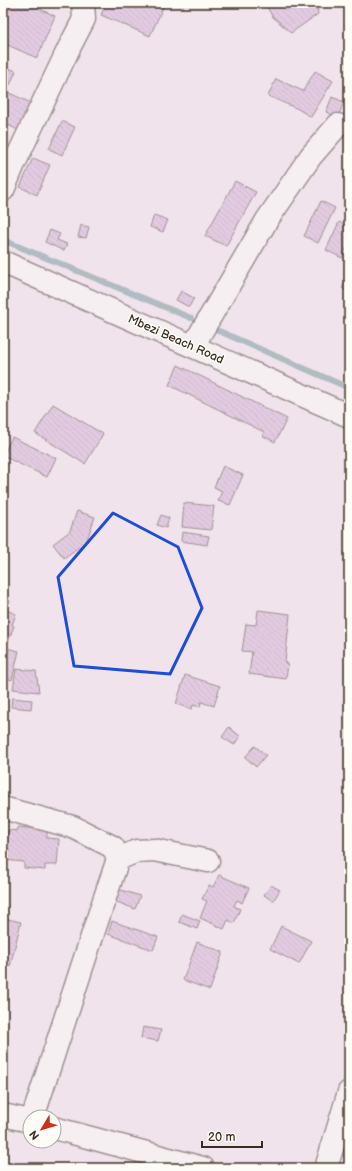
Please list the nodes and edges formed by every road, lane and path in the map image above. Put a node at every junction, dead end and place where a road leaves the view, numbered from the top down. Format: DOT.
graph roads {
  1 [pos="83,3"];
  2 [pos="338,125"];
  3 [pos="3,190"];
  4 [pos="3,262"];
  5 [pos="192,346"];
  6 [pos="349,416"];
  7 [pos="3,808"];
  8 [pos="118,858"];
  9 [pos="208,861"];
  10 [pos="349,1092"];
  11 [pos="36,1109"];
  12 [pos="3,1115"];
  13 [pos="22,1119"];
  14 [pos="62,1130"];
  15 [pos="203,1168"];
  16 [pos="326,1168"];
  1 -- 3 [label="street"];
  2 -- 5 [label="street"];
  4 -- 5 [label="street, Mbezi Beach Road"];
  5 -- 6 [label="street, Mbezi Beach Road"];
  7 -- 8 [label="street"];
  8 -- 9 [label="street"];
  8 -- 11 [label="street"];
  10 -- 16 [label="street"];
  12 -- 13 [label="street"];
  14 -- 15 [label="street"];
}
